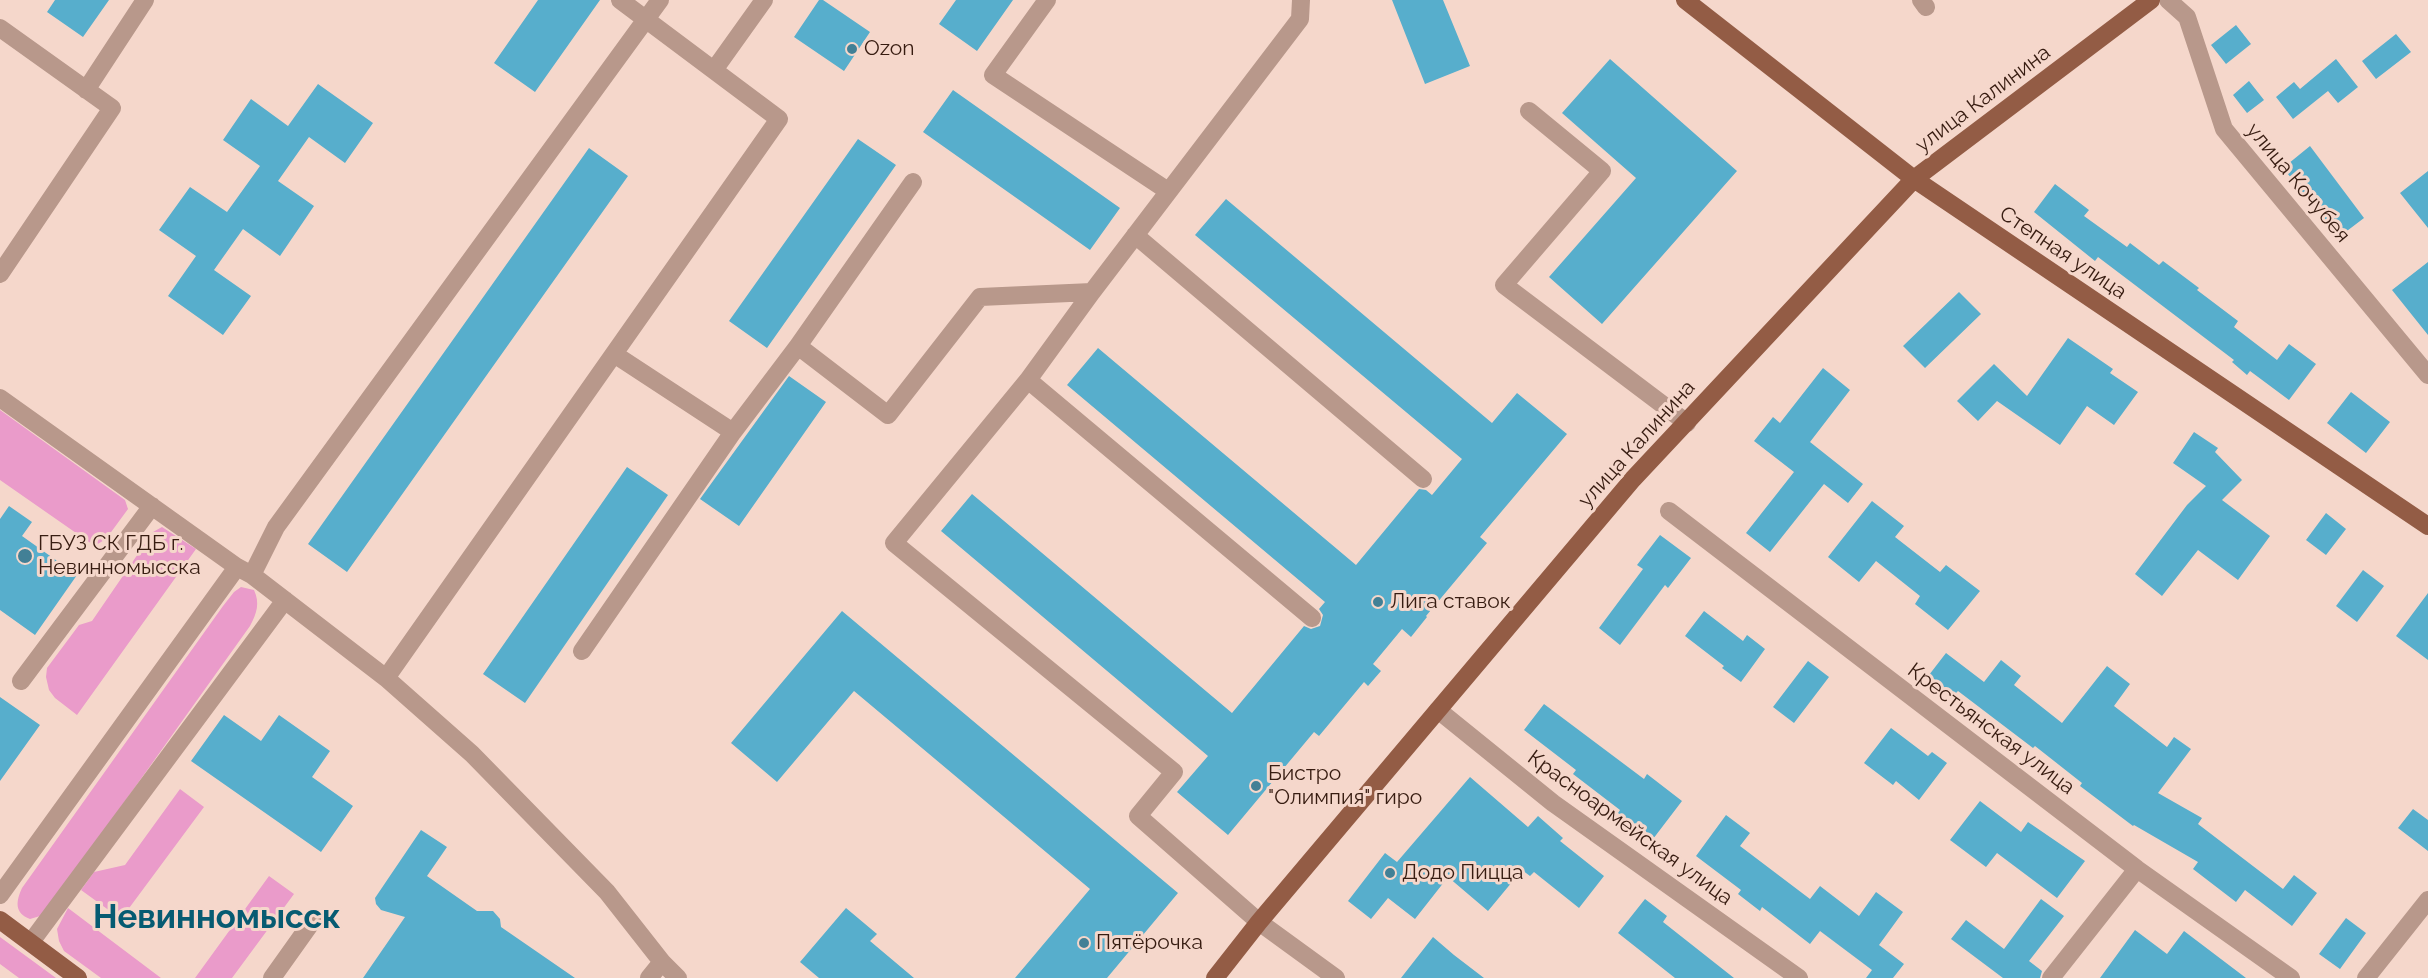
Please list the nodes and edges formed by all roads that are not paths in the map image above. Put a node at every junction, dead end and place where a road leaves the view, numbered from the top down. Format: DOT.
graph roads {
  1 [pos="145,0"];
  2 [pos="620,0"];
  3 [pos="660,0"];
  4 [pos="764,0"];
  5 [pos="1047,0"];
  6 [pos="1301,0"];
  7 [pos="1685,0"];
  8 [pos="2151,0"];
  9 [pos="2168,0"];
  10 [pos="646,20"];
  11 [pos="0,28"];
  12 [pos="714,70"];
  13 [pos="86,90"];
  14 [pos="1529,111"];
  15 [pos="1914,179"];
  16 [pos="914,182"];
  17 [pos="1168,191"];
  18 [pos="1136,234"];
  19 [pos="0,274"];
  20 [pos="1092,292"];
  21 [pos="798,346"];
  22 [pos="614,354"];
  23 [pos="2428,375"];
  24 [pos="1028,380"];
  25 [pos="0,398"];
  26 [pos="1686,423"];
  27 [pos="733,432"];
  28 [pos="1423,479"];
  29 [pos="152,506"];
  30 [pos="1669,511"];
  31 [pos="2428,526"];
  32 [pos="244,571"];
  33 [pos="285,600"];
  34 [pos="1312,618"];
  35 [pos="582,651"];
  36 [pos="386,678"];
  37 [pos="21,681"];
  38 [pos="1438,710"];
  39 [pos="2137,869"];
  40 [pos="0,895"];
  41 [pos="2428,900"];
  42 [pos="314,919"];
  43 [pos="0,920"];
  44 [pos="1259,922"];
  45 [pos="31,942"];
  46 [pos="662,963"];
  47 [pos="78,978"];
  48 [pos="272,978"];
  49 [pos="649,978"];
  50 [pos="678,978"];
  51 [pos="1215,978"];
  52 [pos="1336,978"];
  53 [pos="1799,978"];
  54 [pos="2051,978"];
  55 [pos="2291,978"];
  56 [pos="2366,978"];
  1 -- 13 [label="street"];
  2 -- 10 [label="street"];
  3 -- 10 [label="street"];
  4 -- 12 [label="street"];
  5 -- 17 [label="street"];
  6 -- 17 [label="street"];
  7 -- 15 [label="main road, Степная улица"];
  8 -- 15 [label="main road, улица Калинина"];
  9 -- 23 [label="street, улица Кочубея"];
  10 -- 12 [label="street"];
  10 -- 32 [label="street"];
  11 -- 13 [label="street"];
  12 -- 22 [label="street"];
  13 -- 19 [label="street"];
  14 -- 26 [label="street"];
  15 -- 26 [label="main road, улица Калинина"];
  15 -- 31 [label="main road, Степная улица"];
  16 -- 21 [label="street"];
  17 -- 18 [label="street"];
  18 -- 20 [label="street"];
  18 -- 28 [label="street"];
  20 -- 21 [label="street"];
  20 -- 24 [label="street"];
  21 -- 27 [label="street"];
  22 -- 27 [label="street"];
  22 -- 36 [label="street"];
  24 -- 34 [label="street"];
  24 -- 44 [label="street"];
  25 -- 29 [label="street"];
  26 -- 38 [label="main road, улица Калинина"];
  27 -- 35 [label="street"];
  29 -- 32 [label="street"];
  29 -- 37 [label="street"];
  30 -- 39 [label="street, Крестьянская улица"];
  32 -- 33 [label="street"];
  32 -- 40 [label="street"];
  33 -- 36 [label="street"];
  33 -- 45 [label="street"];
  36 -- 46 [label="street"];
  38 -- 44 [label="main road, улица Калинина"];
  38 -- 53 [label="street, Красноармейская улица"];
  39 -- 54 [label="street"];
  39 -- 55 [label="street, Крестьянская улица"];
  41 -- 56 [label="street"];
  42 -- 48 [label="street"];
  43 -- 45 [label="main road"];
  44 -- 51 [label="main road, улица Калинина"];
  44 -- 52 [label="street"];
  45 -- 47 [label="main road"];
  46 -- 49 [label="street"];
  46 -- 50 [label="street"];
}
